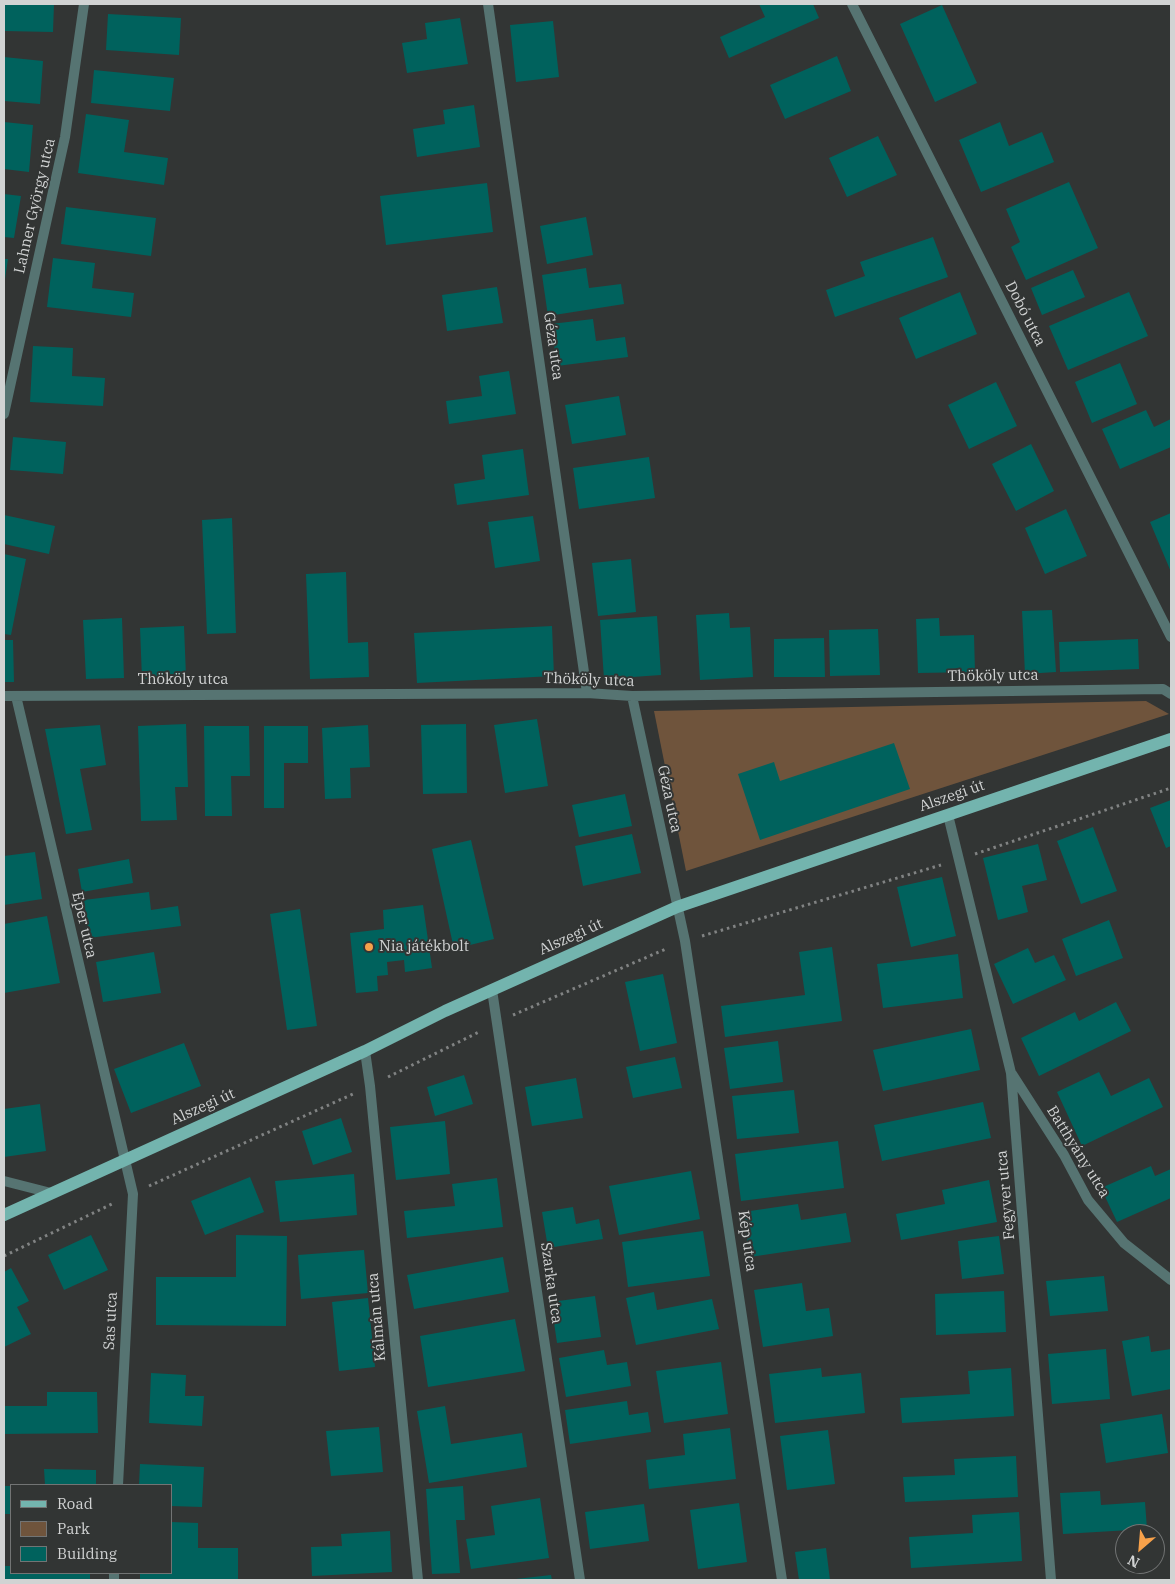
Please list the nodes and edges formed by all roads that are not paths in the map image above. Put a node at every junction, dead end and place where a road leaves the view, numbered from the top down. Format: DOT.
graph roads {
  1 [pos="84,4"];
  2 [pos="488,4"];
  3 [pos="852,4"];
  4 [pos="4,414"];
  5 [pos="1171,637"];
  6 [pos="587,693"];
  7 [pos="1171,694"];
  8 [pos="4,696"];
  9 [pos="16,696"];
  10 [pos="632,696"];
  11 [pos="1171,739"];
  12 [pos="948,815"];
  13 [pos="677,907"];
  14 [pos="492,990"];
  15 [pos="366,1051"];
  16 [pos="1011,1073"];
  17 [pos="124,1160"];
  18 [pos="4,1181"];
  19 [pos="50,1193"];
  20 [pos="4,1215"];
  21 [pos="1171,1280"];
  22 [pos="118,1484"];
  23 [pos="418,1580"];
  24 [pos="580,1580"];
  25 [pos="782,1580"];
  26 [pos="1051,1580"];
  1 -- 4 [label="street, Lahner György utca"];
  2 -- 6 [label="street, Géza utca"];
  3 -- 5 [label="street, Dobó utca"];
  6 -- 9 [label="street, Thököly utca"];
  6 -- 10 [label="street, Thököly utca"];
  7 -- 10 [label="street, Thököly utca"];
  8 -- 9 [label="street, Thököly utca"];
  9 -- 17 [label="street, Eper utca"];
  10 -- 13 [label="street, Géza utca"];
  11 -- 12 [label="main road, Alszegi út"];
  12 -- 13 [label="main road, Alszegi út"];
  12 -- 16 [label="street, Fegyver utca"];
  13 -- 14 [label="main road, Alszegi út"];
  13 -- 25 [label="street, Kép utca"];
  14 -- 15 [label="main road, Alszegi út"];
  14 -- 24 [label="street, Szarka utca"];
  15 -- 17 [label="main road, Alszegi út"];
  15 -- 23 [label="street, Kálmán utca"];
  16 -- 21 [label="street, Batthyány utca"];
  16 -- 26 [label="street, Fegyver utca"];
  17 -- 19 [label="main road, Alszegi út"];
  17 -- 22 [label="street, Sas utca"];
  18 -- 19 [label="street"];
  19 -- 20 [label="main road, Alszegi út"];
}
